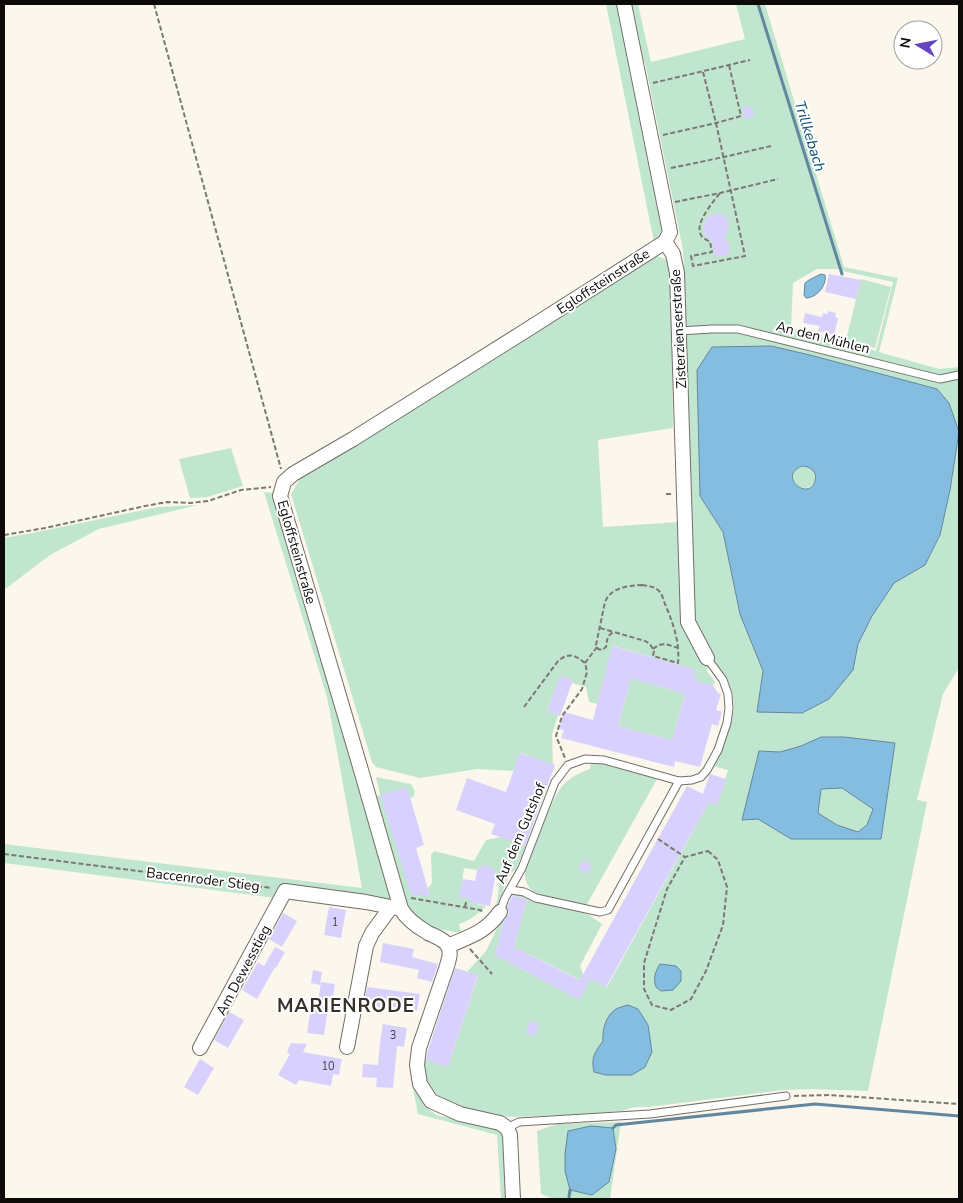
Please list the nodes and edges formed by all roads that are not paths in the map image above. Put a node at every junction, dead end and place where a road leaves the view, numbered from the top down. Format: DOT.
graph roads {
  1 [pos="624,4"];
  2 [pos="665,242"];
  3 [pos="679,331"];
  4 [pos="959,375"];
  5 [pos="707,658"];
  6 [pos="679,780"];
  7 [pos="511,890"];
  8 [pos="396,904"];
  9 [pos="500,912"];
  10 [pos="448,946"];
  11 [pos="347,1047"];
  12 [pos="200,1048"];
  13 [pos="786,1096"];
  14 [pos="507,1128"];
  15 [pos="513,1199"];
  1 -- 2 [label="street"];
  2 -- 3 [label="street, Zisterzienserstraße"];
  2 -- 8 [label="street, Egloffsteinstraße"];
  3 -- 4 [label="lane, An den Mühlen"];
  3 -- 5 [label="street, Zisterzienserstraße"];
  5 -- 6 [label="lane"];
  6 -- 7 [label="lane"];
  6 -- 7 [label="lane, Auf dem Gutshof"];
  7 -- 9 [label="lane, Auf dem Gutshof"];
  8 -- 10 [label="street, Egloffsteinstraße"];
  8 -- 11 [label="street"];
  8 -- 12 [label="street, Am Dewesstieg"];
  9 -- 10 [label="street"];
  10 -- 14 [label="street"];
  13 -- 14 [label="lane"];
  14 -- 15 [label="street"];
}
